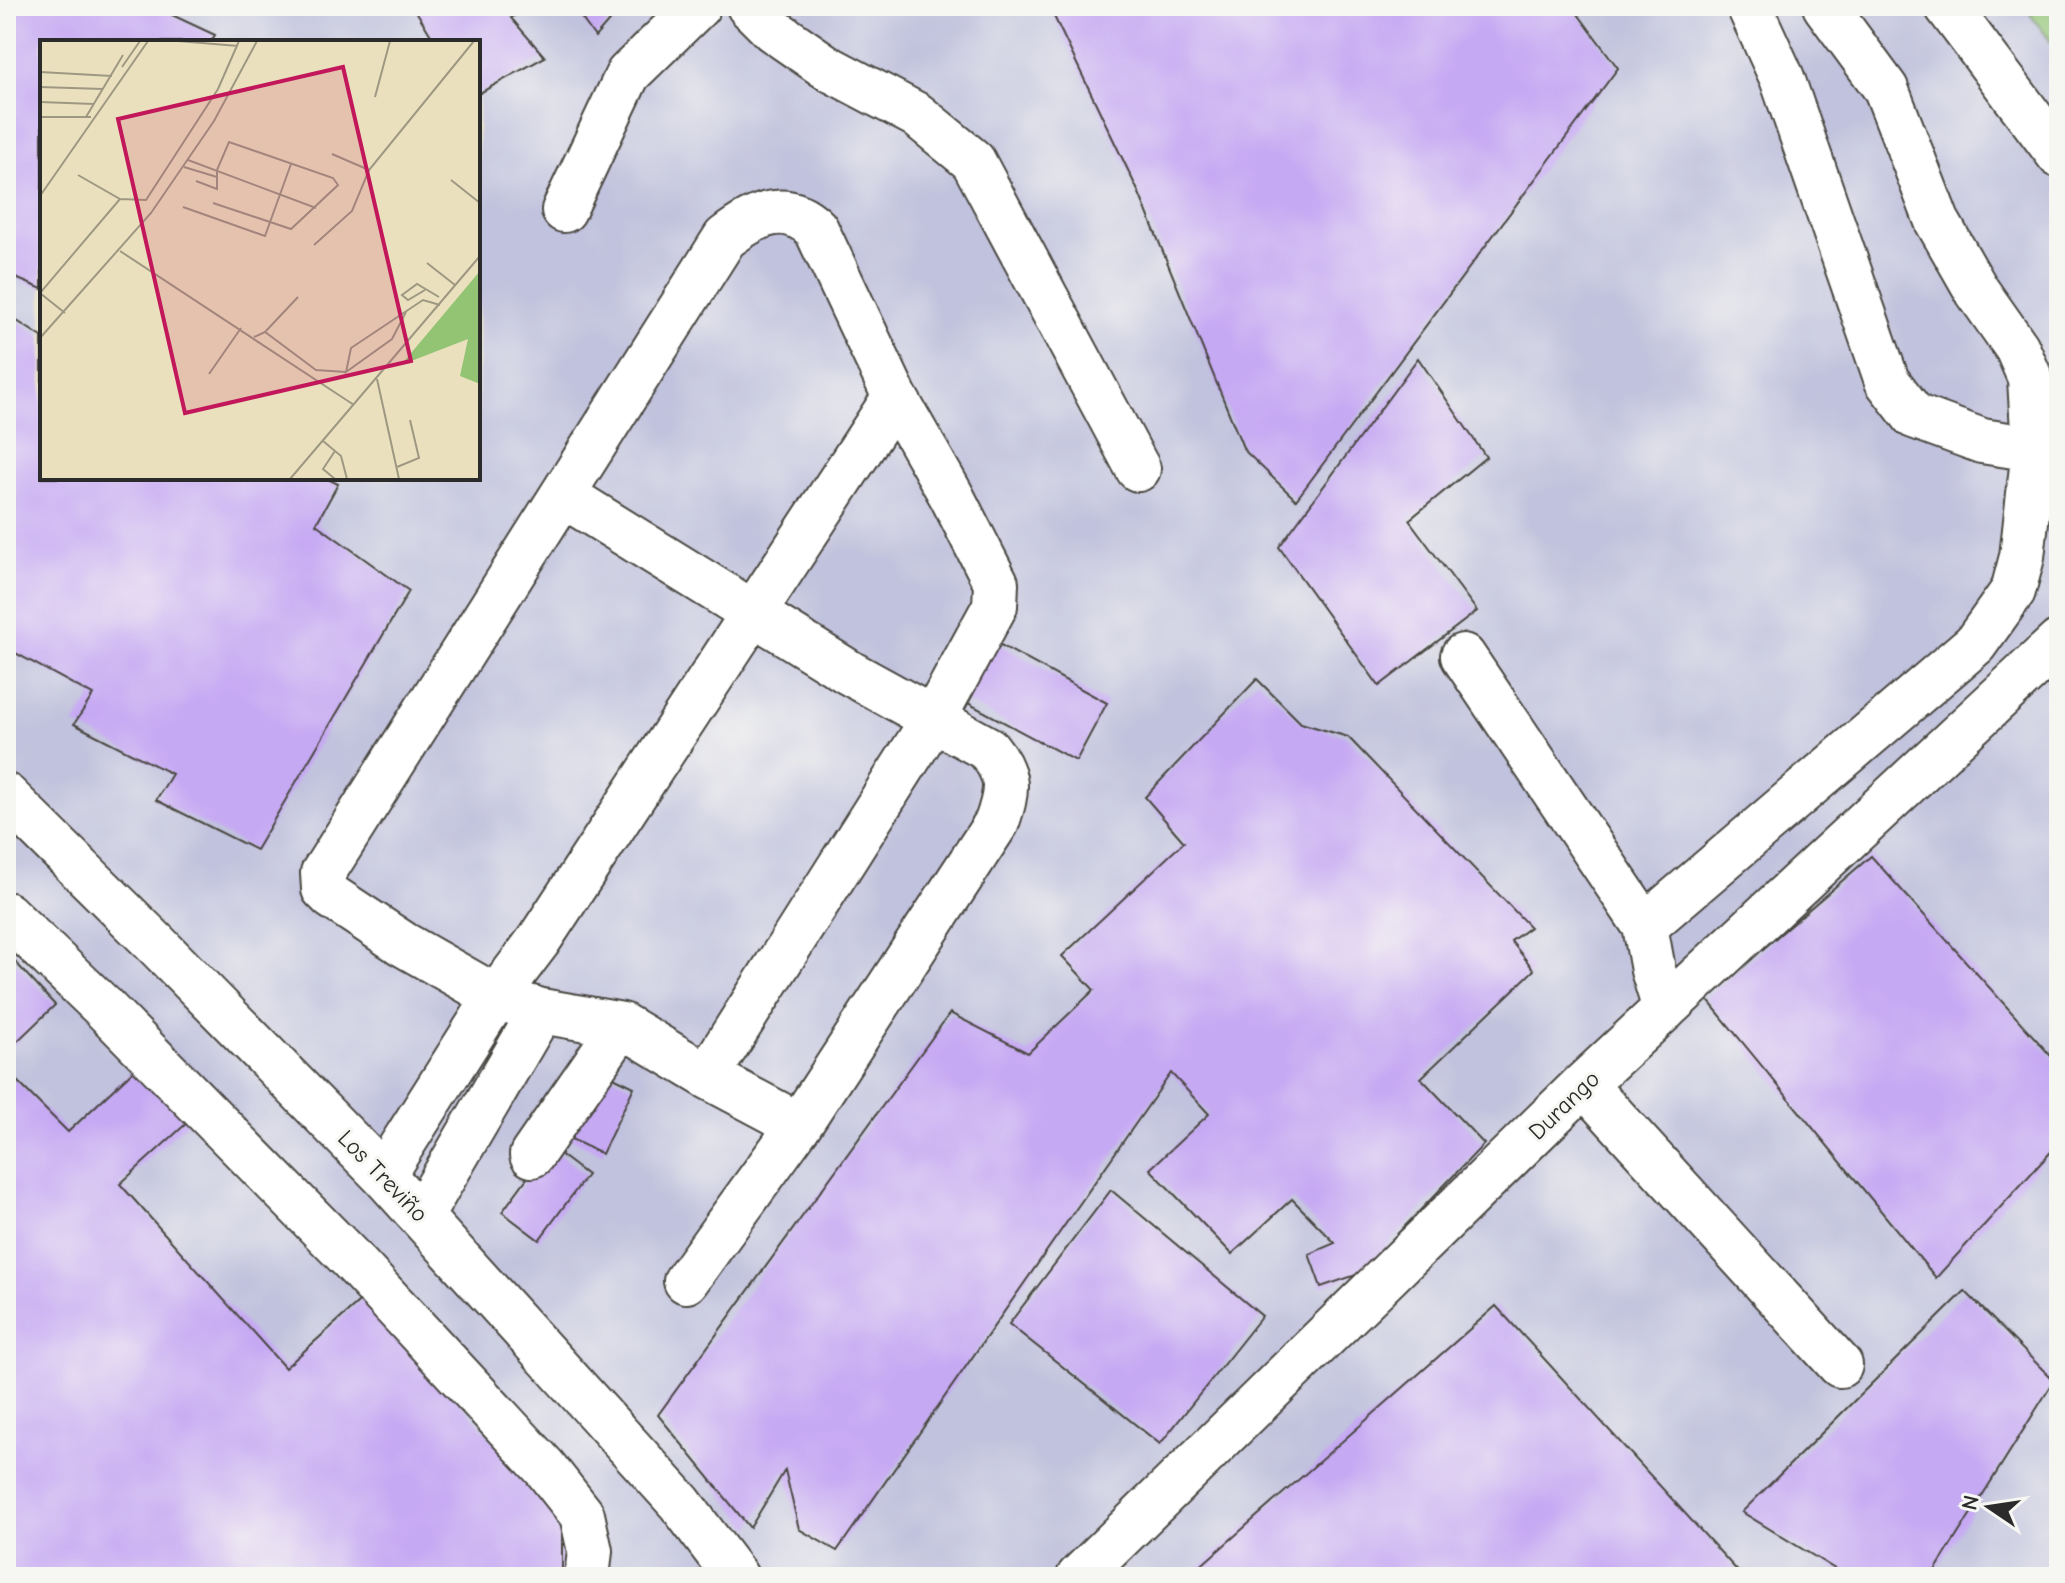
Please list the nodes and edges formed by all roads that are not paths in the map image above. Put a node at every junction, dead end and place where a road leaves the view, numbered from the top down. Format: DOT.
graph roads {
  1 [pos="698,6"];
  2 [pos="749,6"];
  3 [pos="1749,6"];
  4 [pos="1825,6"];
  5 [pos="1947,6"];
  6 [pos="2059,155"];
  7 [pos="564,210"];
  8 [pos="895,397"];
  9 [pos="2034,449"];
  10 [pos="1138,469"];
  11 [pos="563,495"];
  12 [pos="754,614"];
  13 [pos="2059,642"];
  14 [pos="1463,656"];
  15 [pos="934,718"];
  16 [pos="6,796"];
  17 [pos="6,914"];
  18 [pos="1645,926"];
  19 [pos="496,997"];
  20 [pos="1665,1009"];
  21 [pos="541,1011"];
  22 [pos="622,1025"];
  23 [pos="707,1076"];
  24 [pos="1584,1084"];
  25 [pos="799,1125"];
  26 [pos="532,1155"];
  27 [pos="383,1175"];
  28 [pos="421,1216"];
  29 [pos="686,1281"];
  30 [pos="1840,1365"];
  31 [pos="587,1577"];
  32 [pos="736,1577"];
  33 [pos="1079,1577"];
  1 -- 7 [label="street"];
  2 -- 10 [label="street"];
  3 -- 9 [label="street"];
  4 -- 9 [label="street"];
  5 -- 6 [label="street"];
  8 -- 11 [label="street"];
  8 -- 12 [label="street"];
  8 -- 15 [label="street"];
  9 -- 18 [label="street"];
  11 -- 12 [label="street"];
  11 -- 19 [label="street"];
  12 -- 15 [label="street"];
  12 -- 19 [label="street"];
  13 -- 20 [label="street, Durango"];
  14 -- 18 [label="street"];
  15 -- 23 [label="street"];
  15 -- 25 [label="street"];
  16 -- 27 [label="street, Los Treviño"];
  17 -- 31 [label="street"];
  18 -- 20 [label="street"];
  19 -- 21 [label="street"];
  19 -- 27 [label="street"];
  20 -- 24 [label="street, Durango"];
  21 -- 22 [label="street"];
  21 -- 28 [label="street"];
  22 -- 23 [label="street"];
  22 -- 26 [label="street"];
  23 -- 25 [label="street"];
  24 -- 30 [label="street"];
  24 -- 33 [label="street, Durango"];
  25 -- 29 [label="street"];
  27 -- 28 [label="street, Los Treviño"];
  28 -- 32 [label="street, Los Treviño"];
}
